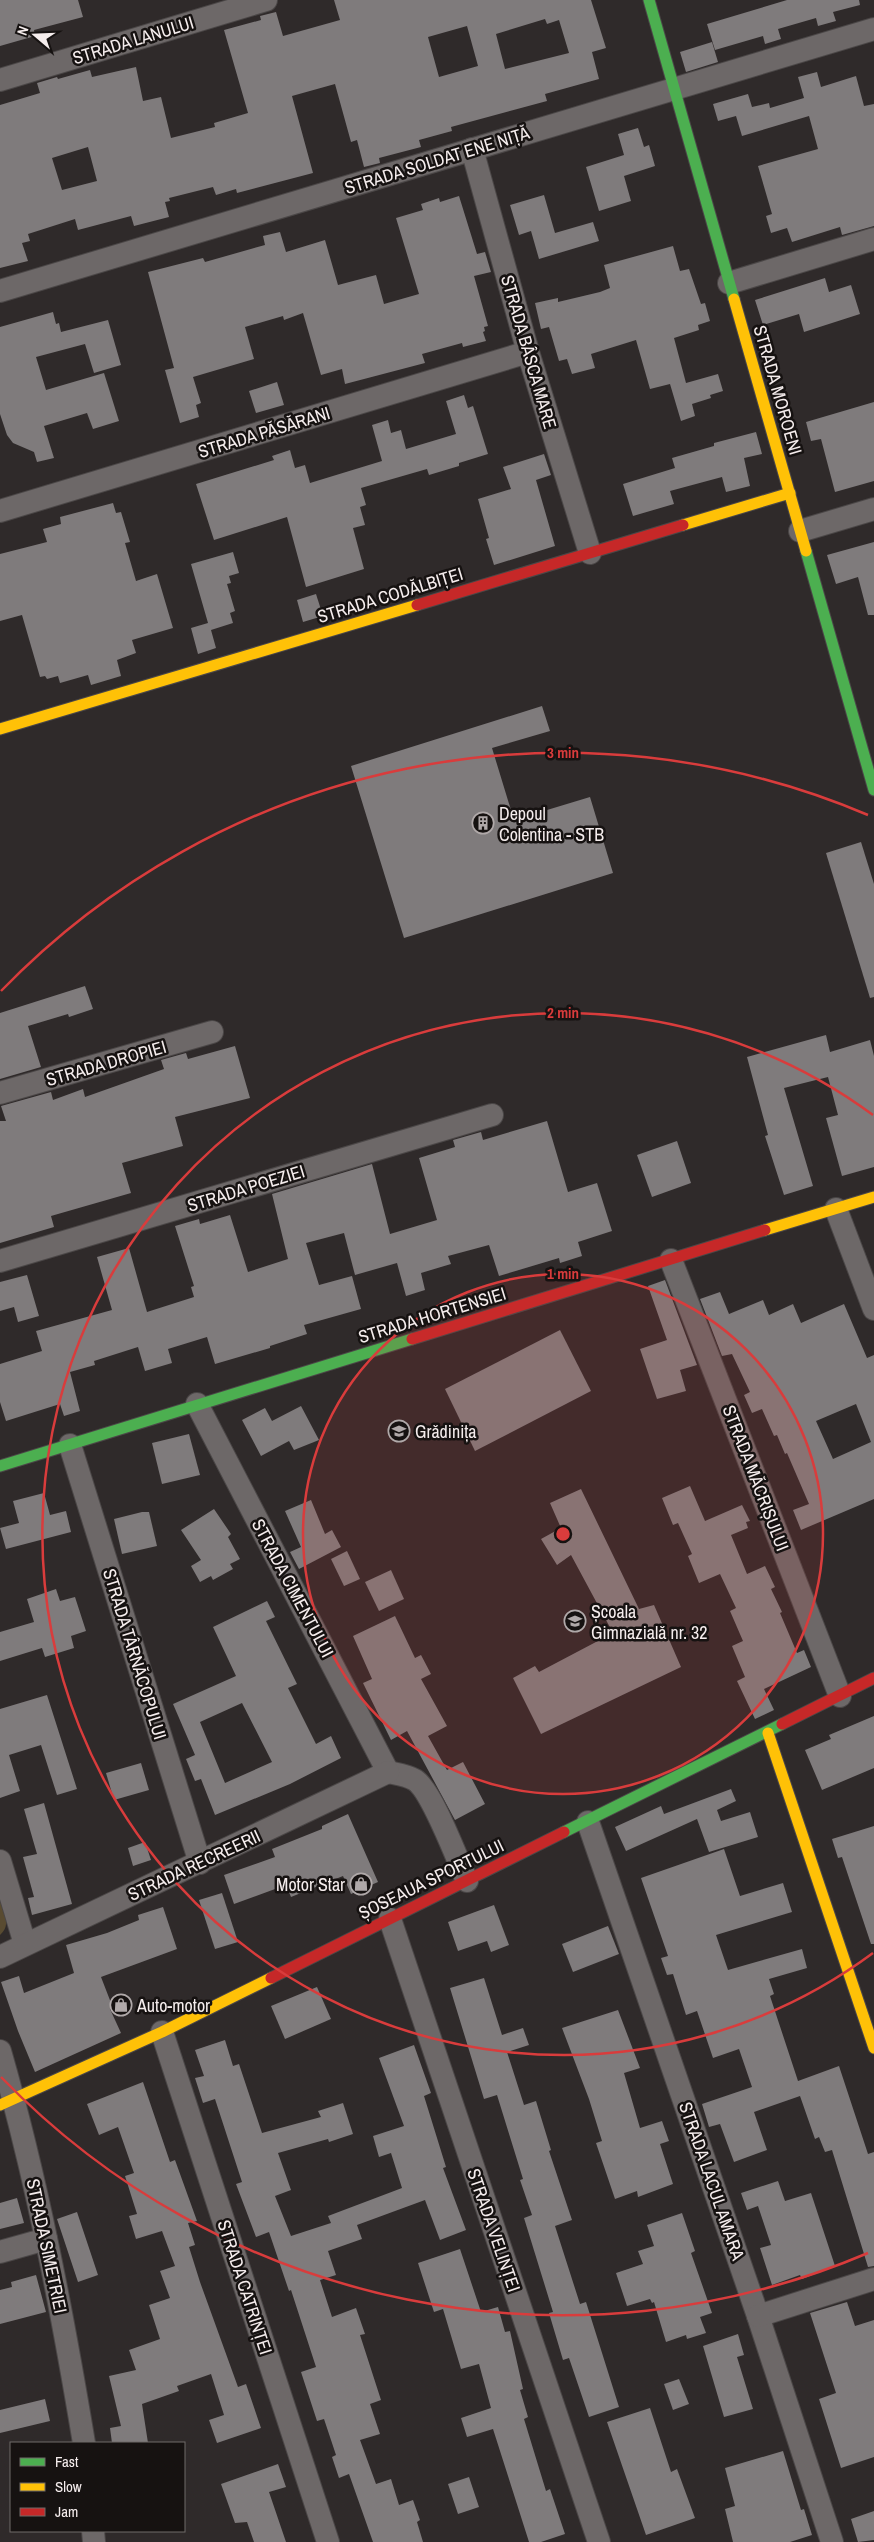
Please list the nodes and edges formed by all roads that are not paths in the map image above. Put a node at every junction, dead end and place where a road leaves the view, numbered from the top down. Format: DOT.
graph roads {
  1 [pos="266,0"];
  2 [pos="649,0"];
  3 [pos="874,30"];
  4 [pos="0,80"];
  5 [pos="674,89"];
  6 [pos="472,149"];
  7 [pos="874,239"];
  8 [pos="729,282"];
  9 [pos="0,291"];
  10 [pos="528,352"];
  11 [pos="790,494"];
  12 [pos="874,509"];
  13 [pos="0,511"];
  14 [pos="800,531"];
  15 [pos="590,553"];
  16 [pos="0,729"];
  17 [pos="874,790"];
  18 [pos="212,1032"];
  19 [pos="0,1093"];
  20 [pos="492,1115"];
  21 [pos="874,1197"];
  22 [pos="836,1209"];
  23 [pos="671,1260"];
  24 [pos="0,1261"];
  25 [pos="874,1309"];
  26 [pos="197,1404"];
  27 [pos="70,1444"];
  28 [pos="0,1466"];
  29 [pos="874,1678"];
  30 [pos="840,1696"];
  31 [pos="768,1733"];
  32 [pos="388,1772"];
  33 [pos="588,1822"];
  34 [pos="0,1861"];
  35 [pos="200,1863"];
  36 [pos="467,1880"];
  37 [pos="390,1918"];
  38 [pos="25,1944"];
  39 [pos="0,1957"];
  40 [pos="162,2032"];
  41 [pos="874,2048"];
  42 [pos="0,2051"];
  43 [pos="7,2102"];
  44 [pos="46,2239"];
  45 [pos="0,2252"];
  46 [pos="874,2279"];
  47 [pos="758,2316"];
  48 [pos="84,2442"];
  49 [pos="328,2542"];
  50 [pos="599,2542"];
  51 [pos="832,2542"];
  1 -- 4 [label="street, STRADA LANULUI"];
  2 -- 5 [label="street, STRADA MOROENI"];
  3 -- 5 [label="street, STRADA SOLDAT ENE NIȚĂ"];
  5 -- 6 [label="street, STRADA SOLDAT ENE NIȚĂ"];
  5 -- 8 [label="street, STRADA MOROENI"];
  6 -- 9 [label="street, STRADA SOLDAT ENE NIȚĂ"];
  6 -- 10 [label="street, STRADA BÂSCA MARE"];
  7 -- 8 [label="street"];
  8 -- 11 [label="street, STRADA MOROENI"];
  10 -- 13 [label="street, STRADA PĂSĂRANI"];
  10 -- 15 [label="street, STRADA BÂSCA MARE"];
  11 -- 14 [label="street, STRADA MOROENI"];
  11 -- 15 [label="street, STRADA CODĂLBIȚEI"];
  12 -- 14 [label="street"];
  14 -- 17 [label="street, STRADA MOROENI"];
  15 -- 16 [label="street, STRADA CODĂLBIȚEI"];
  18 -- 19 [label="street, STRADA DROPIEI"];
  20 -- 24 [label="street, STRADA POEZIEI"];
  21 -- 22 [label="street, STRADA HORTENSIEI"];
  22 -- 23 [label="street, STRADA HORTENSIEI"];
  22 -- 25 [label="street"];
  23 -- 26 [label="street, STRADA HORTENSIEI"];
  23 -- 30 [label="street, STRADA MĂCRIȘULUI"];
  26 -- 27 [label="street, STRADA HORTENSIEI"];
  26 -- 32 [label="street, STRADA CIMENTULUI"];
  27 -- 28 [label="street, STRADA HORTENSIEI"];
  27 -- 35 [label="street, STRADA TÂRNĂCOPULUI"];
  29 -- 30 [label="street, ȘOSEAUA SPORTULUI"];
  30 -- 31 [label="street, ȘOSEAUA SPORTULUI"];
  31 -- 33 [label="street, ȘOSEAUA SPORTULUI"];
  31 -- 41 [label="street"];
  32 -- 35 [label="street, STRADA RECREERII"];
  32 -- 36 [label="street"];
  33 -- 36 [label="street, ȘOSEAUA SPORTULUI"];
  33 -- 47 [label="street, STRADA LACUL AMARA"];
  34 -- 38 [label="street"];
  35 -- 38 [label="street, STRADA RECREERII"];
  36 -- 37 [label="street, ȘOSEAUA SPORTULUI"];
  37 -- 40 [label="street, ȘOSEAUA SPORTULUI"];
  37 -- 50 [label="street, STRADA VELINȚEI"];
  38 -- 39 [label="street, STRADA RECREERII"];
  40 -- 43 [label="street, ȘOSEAUA SPORTULUI"];
  40 -- 49 [label="street, STRADA CATRINȚEI"];
  42 -- 43 [label="street, STRADA SIMETRIEI"];
  43 -- 44 [label="street, STRADA SIMETRIEI"];
  44 -- 45 [label="street"];
  44 -- 48 [label="street, STRADA SIMETRIEI"];
  46 -- 47 [label="street"];
  47 -- 51 [label="street, STRADA LACUL AMARA"];
}
